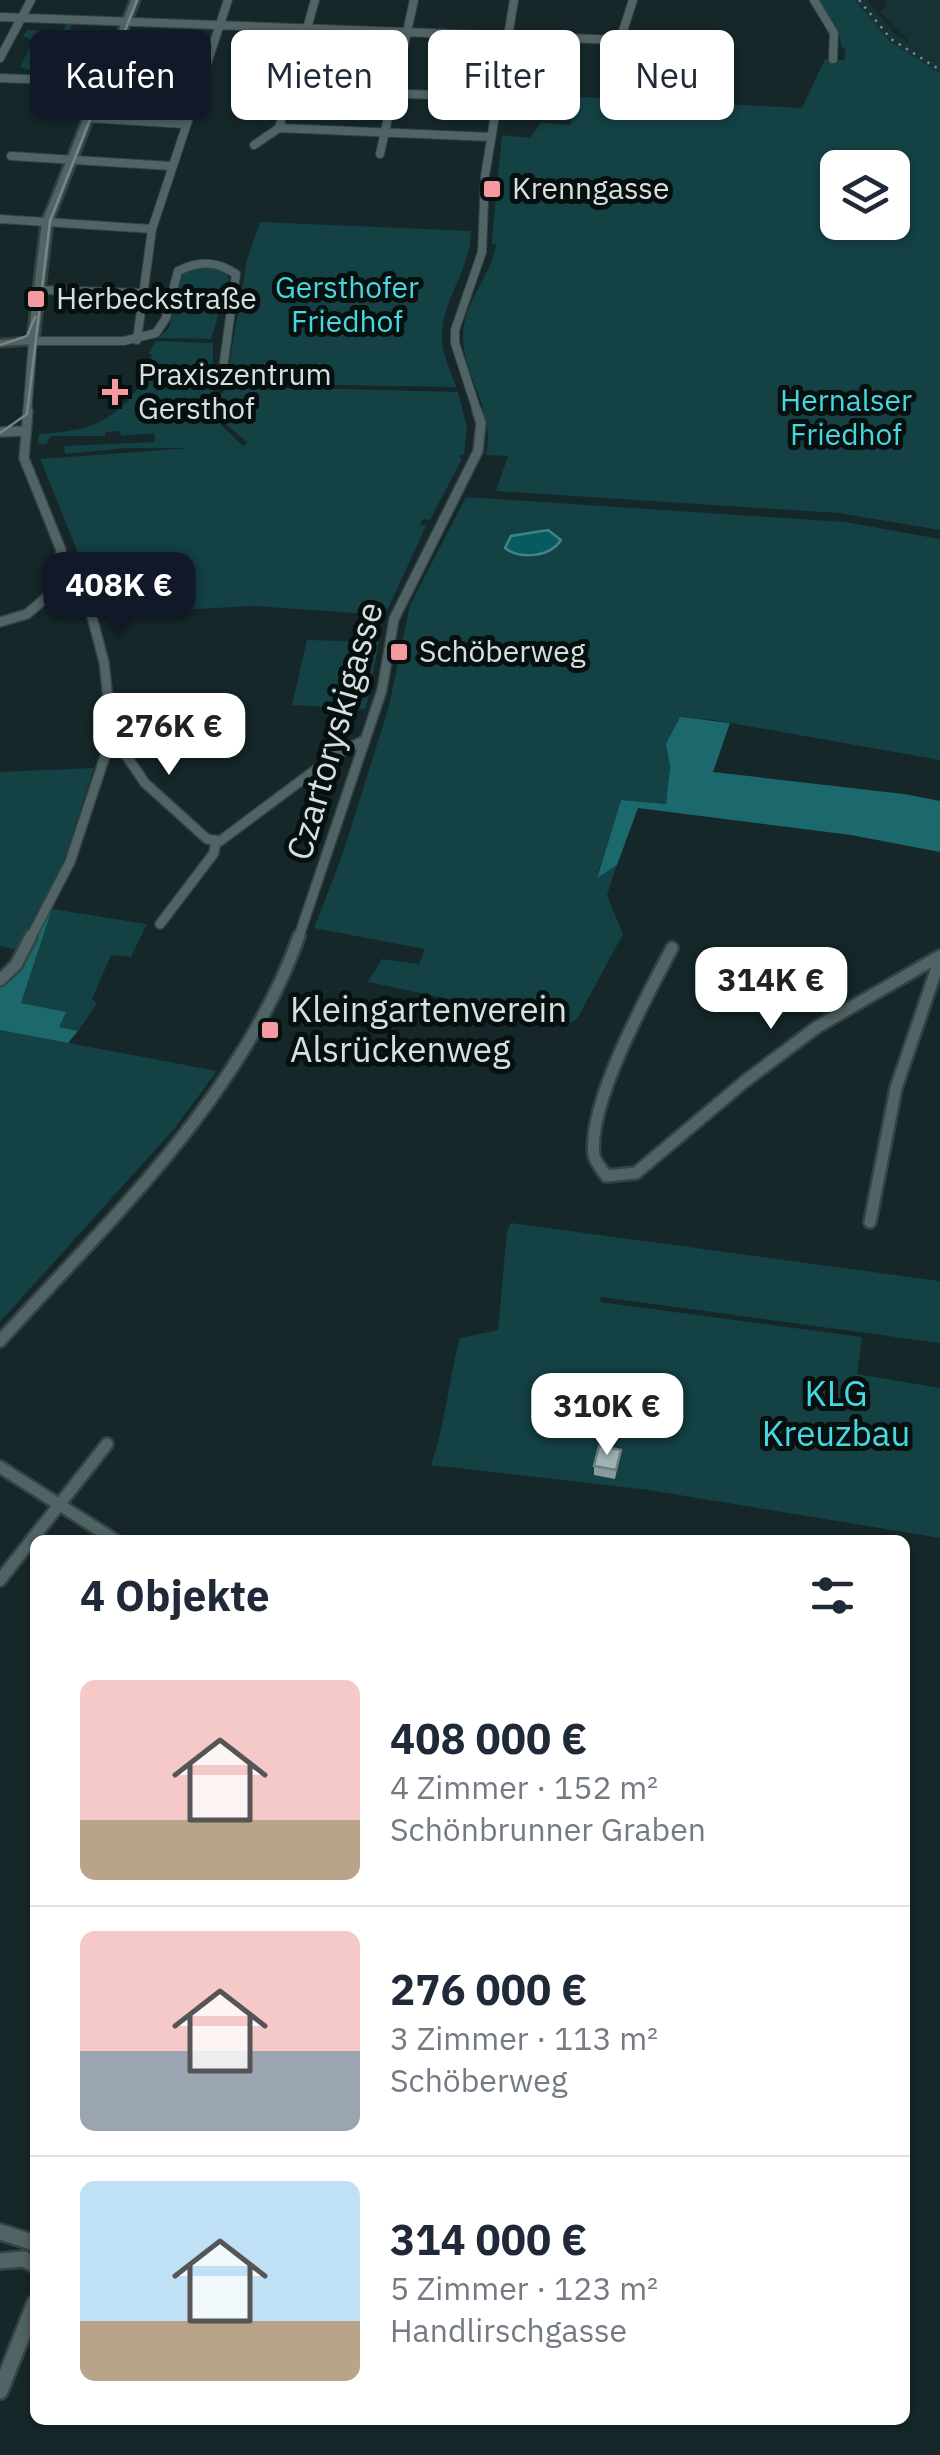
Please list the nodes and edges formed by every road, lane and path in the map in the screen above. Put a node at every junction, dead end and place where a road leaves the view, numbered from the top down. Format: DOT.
graph roads {
  1 [pos="31,0"];
  2 [pos="135,0"];
  3 [pos="228,0"];
  4 [pos="315,0"];
  5 [pos="414,0"];
  6 [pos="514,0"];
  7 [pos="633,0"];
  8 [pos="814,0"];
  9 [pos="0,16"];
  10 [pos="21,18"];
  11 [pos="126,21"];
  12 [pos="219,24"];
  13 [pos="308,27"];
  14 [pos="122,30"];
  15 [pos="307,30"];
  16 [pos="382,30"];
  17 [pos="407,30"];
  18 [pos="508,30"];
  19 [pos="623,30"];
  20 [pos="211,48"];
  21 [pos="0,58"];
  22 [pos="834,59"];
  23 [pos="0,78"];
  24 [pos="30,79"];
  25 [pos="87,120"];
  26 [pos="120,120"];
  27 [pos="186,120"];
  28 [pos="281,120"];
  29 [pos="387,120"];
  30 [pos="494,120"];
  31 [pos="185,124"];
  32 [pos="278,128"];
  33 [pos="384,133"];
  34 [pos="491,137"];
  35 [pos="254,145"];
  36 [pos="380,154"];
  37 [pos="11,156"];
  38 [pos="71,160"];
  39 [pos="172,166"];
  40 [pos="0,219"];
  41 [pos="47,222"];
  42 [pos="152,229"];
  43 [pos="40,290"];
  44 [pos="143,293"];
  45 [pos="138,340"];
  46 [pos="33,341"];
  47 [pos="0,343"];
  48 [pos="220,383"];
  49 [pos="24,430"];
  50 [pos="0,432"];
  51 [pos="56,589"];
  52 [pos="0,622"];
  53 [pos="112,735"];
  54 [pos="365,740"];
  55 [pos="216,841"];
  56 [pos="160,924"];
  57 [pos="672,948"];
  58 [pos="940,958"];
  59 [pos="0,980"];
  60 [pos="870,1222"];
  61 [pos="0,1342"];
  62 [pos="106,1444"];
  63 [pos="0,1467"];
  64 [pos="56,1504"];
  65 [pos="33,1535"];
  66 [pos="107,1535"];
  67 [pos="30,1539"];
  68 [pos="0,1580"];
  69 [pos="0,2232"];
  70 [pos="30,2241"];
  71 [pos="0,2262"];
  72 [pos="30,2263"];
  73 [pos="30,2316"];
  74 [pos="0,2391"];
  1 -- 10 [label="street"];
  2 -- 11 [label="street"];
  3 -- 12 [label="street"];
  4 -- 13 [label="street"];
  5 -- 17 [label="street"];
  6 -- 18 [label="street, Czartoryskigasse"];
  7 -- 19 [label="street"];
  8 -- 22 [label="street"];
  9 -- 10 [label="street"];
  10 -- 11 [label="street"];
  10 -- 21 [label="street"];
  11 -- 12 [label="street"];
  11 -- 14 [label="street"];
  12 -- 13 [label="street"];
  12 -- 20 [label="street"];
  13 -- 15 [label="street"];
  13 -- 16 [label="street"];
  23 -- 24 [label="street"];
  25 -- 38 [label="street"];
  26 -- 31 [label="street"];
  27 -- 31 [label="street"];
  28 -- 32 [label="street"];
  29 -- 33 [label="street"];
  30 -- 34 [label="street, Czartoryskigasse"];
  31 -- 39 [label="street"];
  32 -- 33 [label="street"];
  32 -- 35 [label="street"];
  33 -- 34 [label="street"];
  33 -- 36 [label="street"];
  34 -- 54 [label="street, Czartoryskigasse"];
  37 -- 38 [label="street"];
  38 -- 39 [label="street"];
  38 -- 41 [label="street"];
  39 -- 42 [label="street"];
  40 -- 41 [label="street"];
  41 -- 42 [label="street"];
  41 -- 43 [label="street"];
  42 -- 44 [label="street"];
  43 -- 44 [label="street"];
  43 -- 46 [label="street"];
  44 -- 45 [label="street"];
  45 -- 46 [label="street"];
  45 -- 48 [label="street"];
  46 -- 47 [label="street"];
  46 -- 49 [label="street"];
  49 -- 50 [label="street"];
  49 -- 51 [label="street"];
  51 -- 52 [label="street"];
  51 -- 53 [label="street"];
  53 -- 55 [label="street"];
  53 -- 59 [label="street"];
  54 -- 55 [label="street"];
  54 -- 61 [label="street, Czartoryskigasse"];
  55 -- 56 [label="street"];
  57 -- 58 [label="street"];
  58 -- 60 [label="street"];
  62 -- 64 [label="street"];
  63 -- 64 [label="street"];
  64 -- 65 [label="street"];
  64 -- 66 [label="street"];
  67 -- 68 [label="street"];
  69 -- 70 [label="street"];
  71 -- 72 [label="street"];
  73 -- 74 [label="street"];
}
